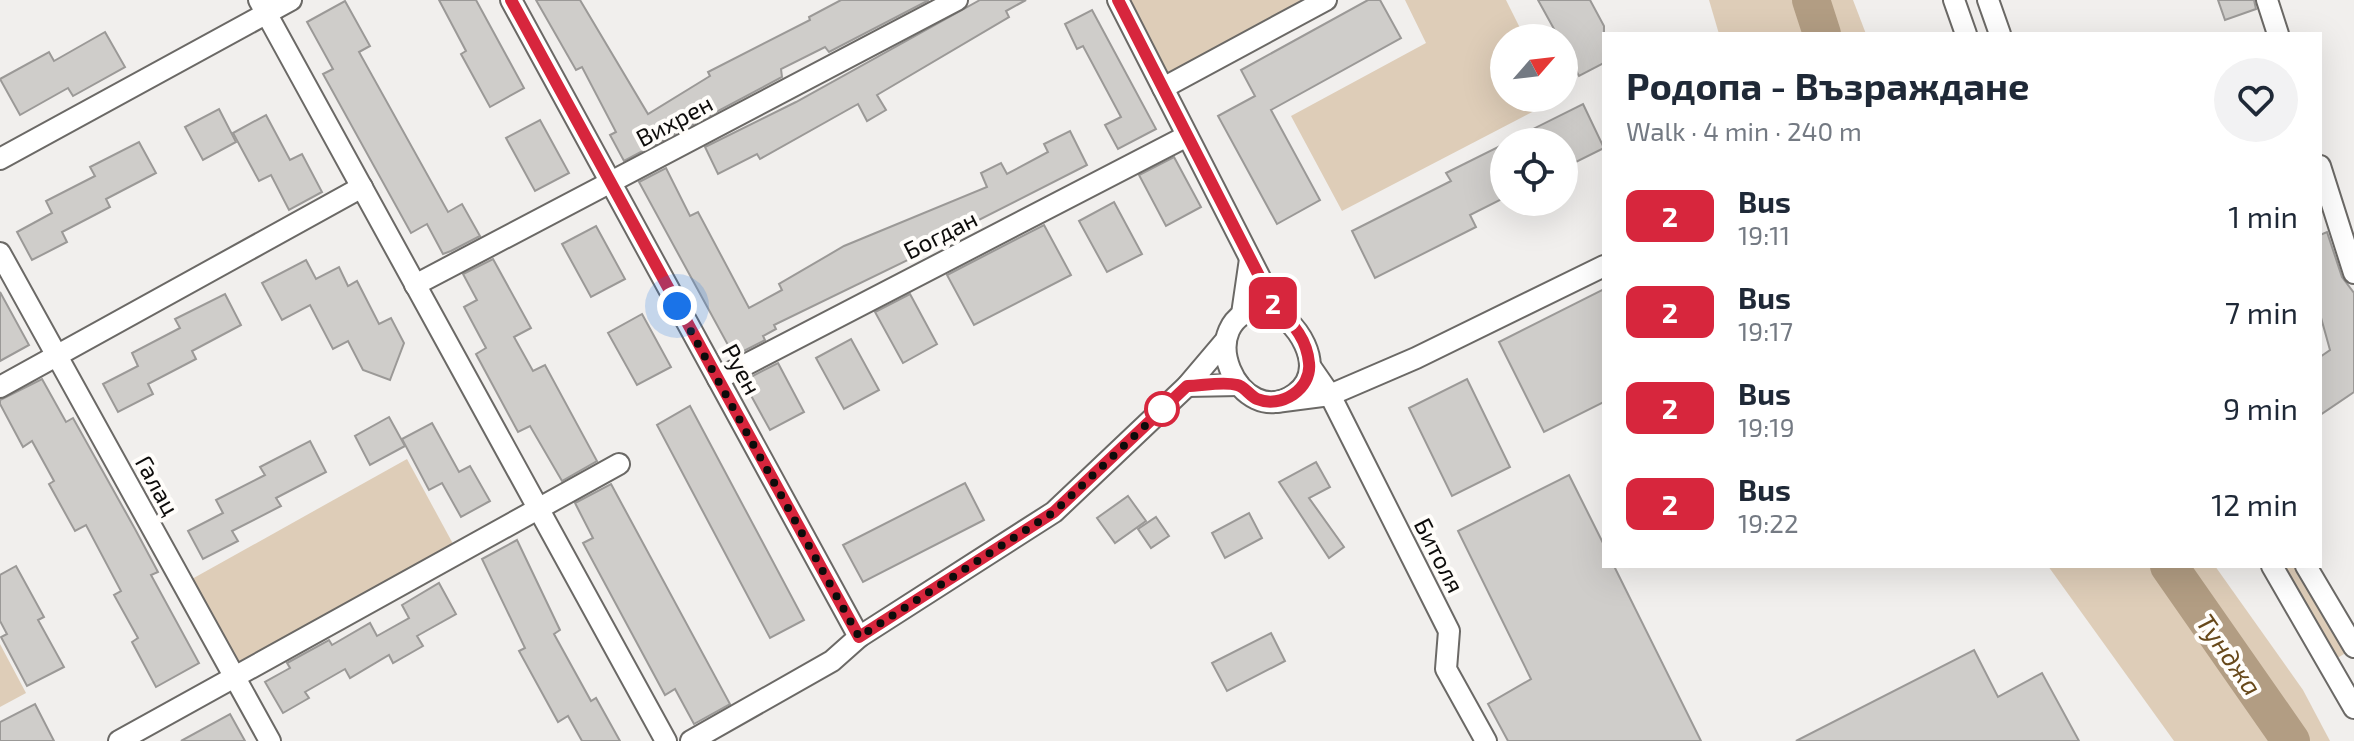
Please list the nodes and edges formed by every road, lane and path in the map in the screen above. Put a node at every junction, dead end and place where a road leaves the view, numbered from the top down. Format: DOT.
graph roads {
  1 [pos="291,0"];
  2 [pos="511,0"];
  3 [pos="957,0"];
  4 [pos="1118,0"];
  5 [pos="1326,0"];
  6 [pos="1954,0"];
  7 [pos="1988,0"];
  8 [pos="2267,0"];
  9 [pos="262,7"];
  10 [pos="1965,32"];
  11 [pos="1999,32"];
  12 [pos="2277,32"];
  13 [pos="1163,88"];
  14 [pos="1187,136"];
  15 [pos="0,159"];
  16 [pos="2322,172"];
  17 [pos="610,183"];
  18 [pos="362,187"];
  19 [pos="0,253"];
  20 [pos="1250,259"];
  21 [pos="1602,267"];
  22 [pos="2354,273"];
  23 [pos="415,285"];
  24 [pos="1277,311"];
  25 [pos="1242,314"];
  26 [pos="1226,340"];
  27 [pos="57,356"];
  28 [pos="1310,366"];
  29 [pos="718,379"];
  30 [pos="1239,385"];
  31 [pos="1187,386"];
  32 [pos="0,387"];
  33 [pos="1330,395"];
  34 [pos="1276,402"];
  35 [pos="619,464"];
  36 [pos="538,509"];
  37 [pos="2273,568"];
  38 [pos="2307,568"];
  39 [pos="859,637"];
  40 [pos="2354,647"];
  41 [pos="235,677"];
  42 [pos="2354,708"];
  43 [pos="119,741"];
  44 [pos="270,741"];
  45 [pos="666,741"];
  46 [pos="692,741"];
  47 [pos="1486,741"];
  1 -- 9 [label="street"];
  2 -- 17 [label="street, Руен"];
  3 -- 17 [label="street, Вихрен"];
  4 -- 13 [label="street"];
  5 -- 13 [label="street"];
  6 -- 10 [label="street"];
  7 -- 11 [label="street"];
  8 -- 12 [label="street"];
  9 -- 15 [label="street"];
  9 -- 18 [label="street"];
  13 -- 14 [label="street"];
  14 -- 20 [label="street"];
  14 -- 29 [label="street, Богдан"];
  16 -- 22 [label="street"];
  17 -- 23 [label="street, Вихрен"];
  17 -- 29 [label="street, Руен"];
  18 -- 23 [label="street"];
  18 -- 27 [label="street"];
  19 -- 27 [label="street, Галац"];
  20 -- 24 [label="street"];
  20 -- 25 [label="street"];
  21 -- 33 [label="street"];
  23 -- 36 [label="street"];
  24 -- 25 [label="street"];
  24 -- 28 [label="street"];
  25 -- 26 [label="street"];
  26 -- 30 [label="street"];
  26 -- 31 [label="street"];
  27 -- 32 [label="street"];
  27 -- 41 [label="street, Галац"];
  28 -- 33 [label="street, Битоля"];
  28 -- 34 [label="street"];
  29 -- 39 [label="street, Руен"];
  30 -- 31 [label="street"];
  30 -- 34 [label="street"];
  31 -- 39 [label="street"];
  33 -- 34 [label="street"];
  33 -- 47 [label="street, Битоля"];
  35 -- 36 [label="street"];
  36 -- 41 [label="street"];
  36 -- 45 [label="street"];
  37 -- 42 [label="street"];
  38 -- 40 [label="street"];
  39 -- 46 [label="street"];
  41 -- 43 [label="street"];
  41 -- 44 [label="street, Галац"];
}
